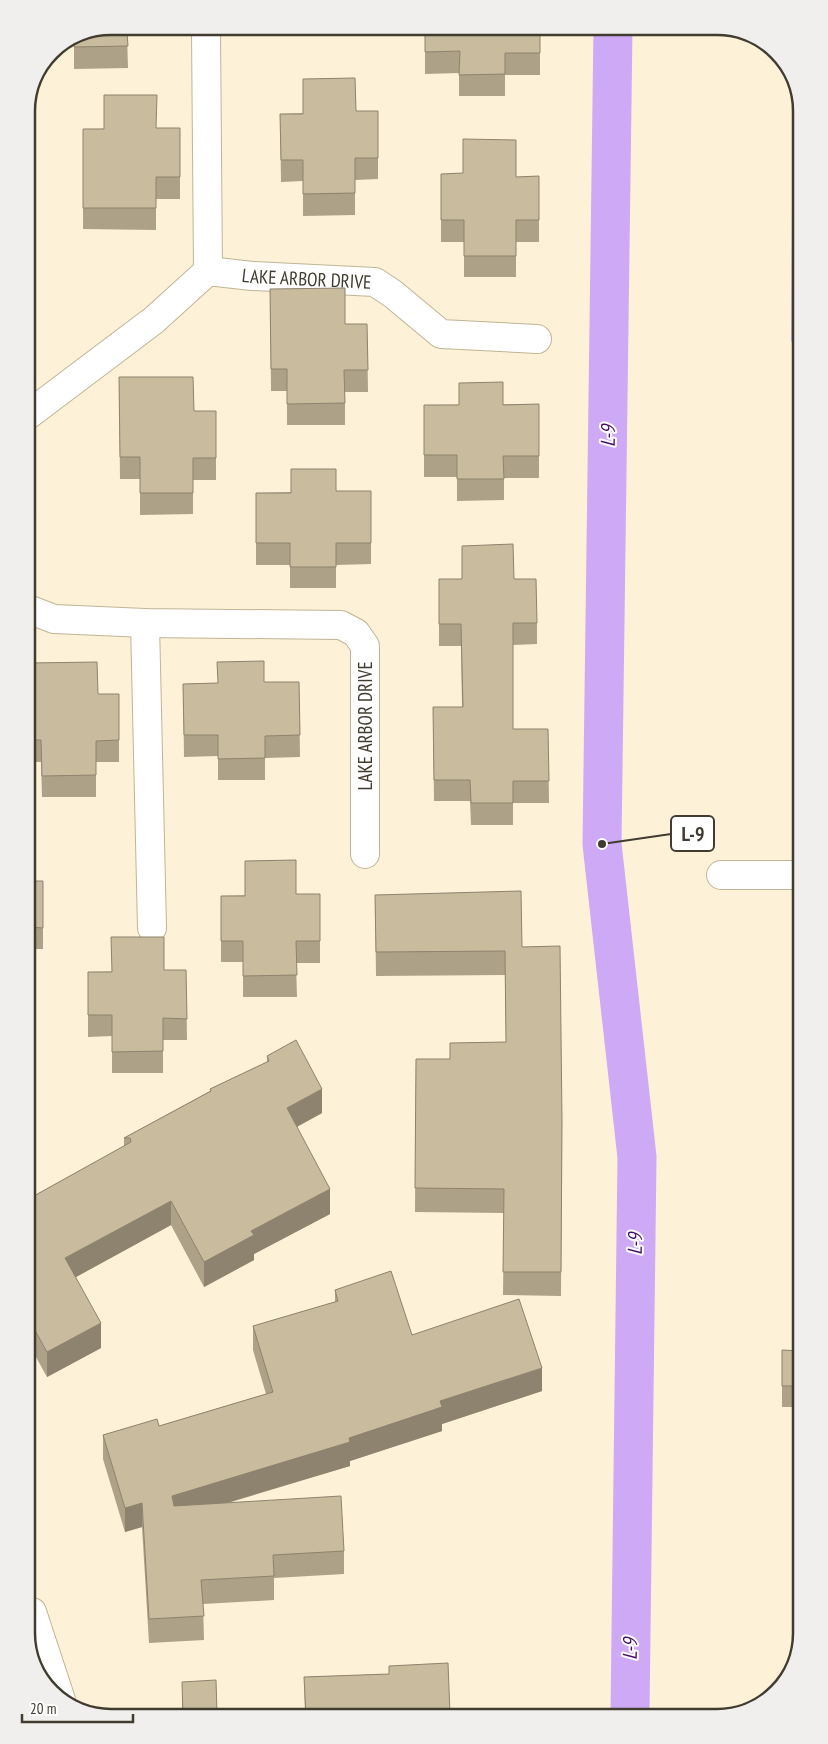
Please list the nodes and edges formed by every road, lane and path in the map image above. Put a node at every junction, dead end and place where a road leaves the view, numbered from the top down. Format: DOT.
graph roads {
  1 [pos="206,35"];
  2 [pos="208,271"];
  3 [pos="537,339"];
  4 [pos="35,410"];
  5 [pos="35,612"];
  6 [pos="145,623"];
  7 [pos="365,854"];
  8 [pos="721,875"];
  9 [pos="793,875"];
  10 [pos="152,928"];
  11 [pos="35,1621"];
  12 [pos="56,1686"];
  1 -- 2 [label="street"];
  2 -- 3 [label="street, LAKE ARBOR DRIVE"];
  2 -- 4 [label="street"];
  5 -- 6 [label="street, LAKE ARBOR DRIVE"];
  6 -- 7 [label="street, LAKE ARBOR DRIVE"];
  6 -- 10 [label="street"];
  8 -- 9 [label="street"];
  11 -- 12 [label="street"];
}
